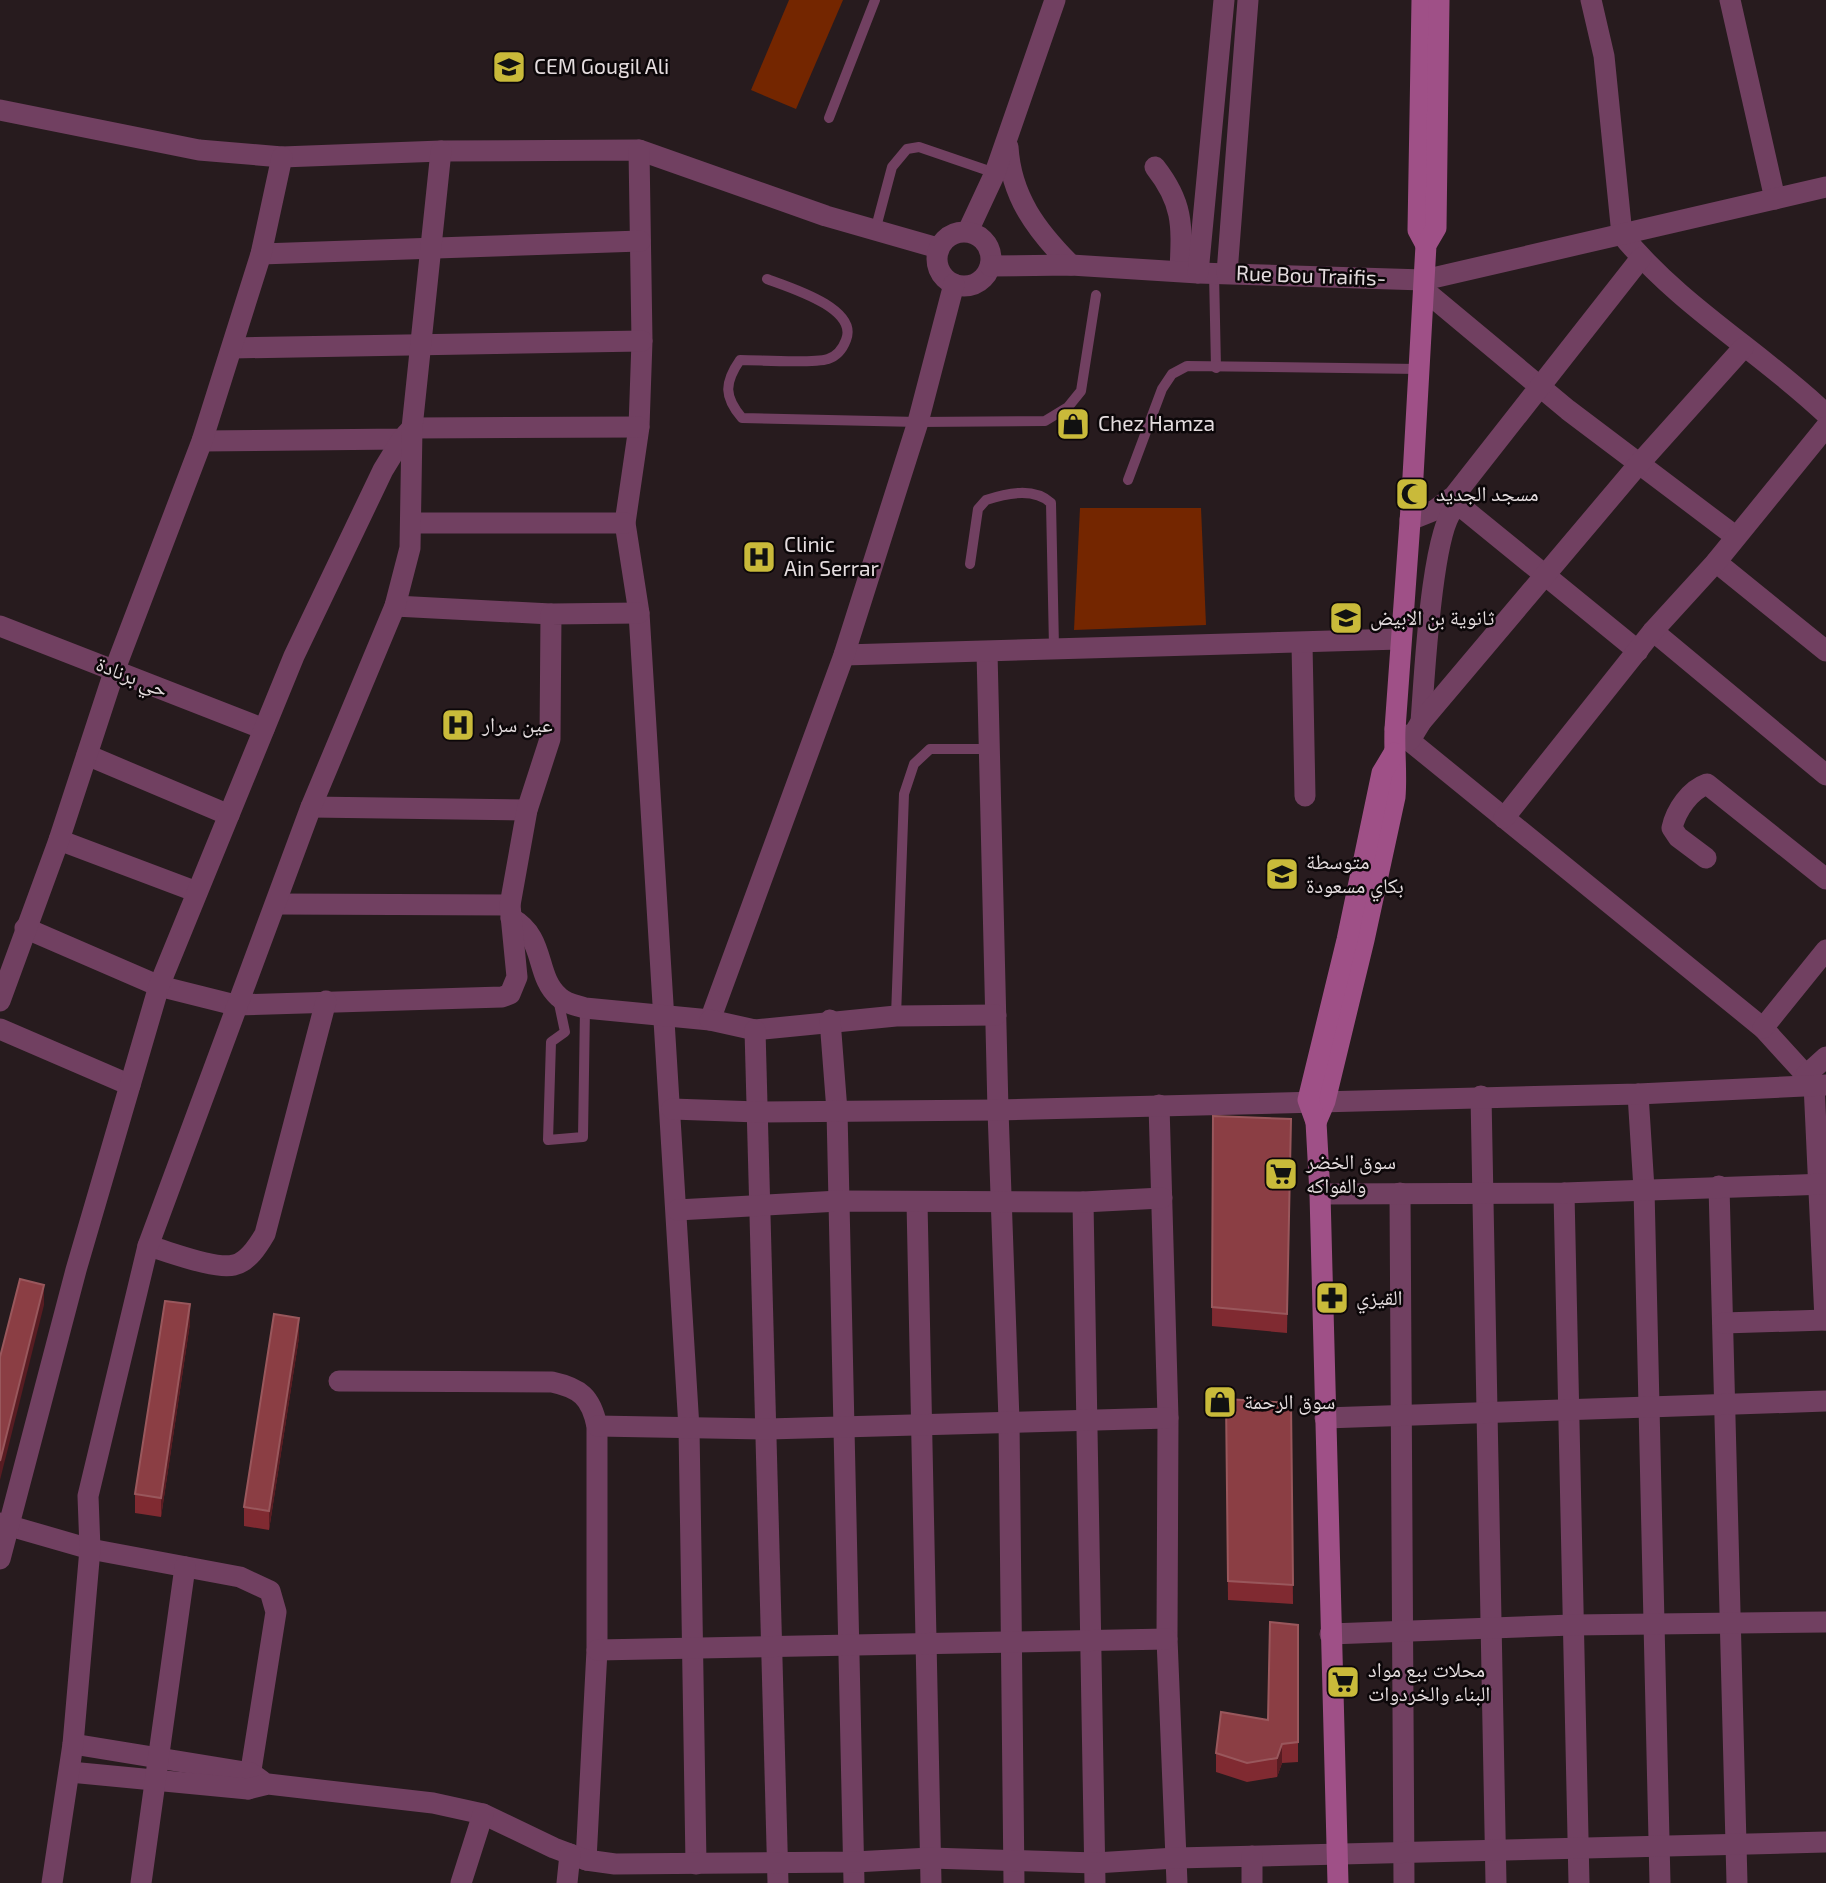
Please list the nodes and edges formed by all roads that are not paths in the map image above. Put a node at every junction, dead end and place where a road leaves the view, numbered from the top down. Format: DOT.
graph roads {
  1 [pos="876,0"];
  2 [pos="1055,0"];
  3 [pos="1224,0"];
  4 [pos="1248,0"];
  5 [pos="1422,0"];
  6 [pos="1439,0"];
  7 [pos="1591,0"];
  8 [pos="1730,0"];
  9 [pos="0,110"];
  10 [pos="829,118"];
  11 [pos="1007,139"];
  12 [pos="639,150"];
  13 [pos="441,151"];
  14 [pos="282,157"];
  15 [pos="1155,167"];
  16 [pos="995,173"];
  17 [pos="1826,187"];
  18 [pos="1775,199"];
  19 [pos="875,231"];
  20 [pos="968,231"];
  21 [pos="1622,235"];
  22 [pos="640,241"];
  23 [pos="1426,245"];
  24 [pos="938,248"];
  25 [pos="431,250"];
  26 [pos="261,254"];
  27 [pos="1641,258"];
  28 [pos="1071,265"];
  29 [pos="990,266"];
  30 [pos="1205,272"];
  31 [pos="766,279"];
  32 [pos="954,284"];
  33 [pos="1424,285"];
  34 [pos="1096,295"];
  35 [pos="642,341"];
  36 [pos="421,345"];
  37 [pos="232,348"];
  38 [pos="1743,348"];
  39 [pos="1216,368"];
  40 [pos="1419,369"];
  41 [pos="1541,388"];
  42 [pos="1825,414"];
  43 [pos="918,422"];
  44 [pos="639,427"];
  45 [pos="407,433"];
  46 [pos="202,441"];
  47 [pos="1638,465"];
  48 [pos="1128,480"];
  49 [pos="1410,520"];
  50 [pos="411,523"];
  51 [pos="625,523"];
  52 [pos="1735,536"];
  53 [pos="1716,562"];
  54 [pos="970,564"];
  55 [pos="1546,576"];
  56 [pos="396,606"];
  57 [pos="639,613"];
  58 [pos="551,614"];
  59 [pos="0,626"];
  60 [pos="1653,631"];
  61 [pos="1400,639"];
  62 [pos="1302,644"];
  63 [pos="1054,647"];
  64 [pos="1638,651"];
  65 [pos="1826,651"];
  66 [pos="987,652"];
  67 [pos="844,655"];
  68 [pos="115,669"];
  69 [pos="264,729"];
  70 [pos="1405,736"];
  71 [pos="991,749"];
  72 [pos="87,755"];
  73 [pos="1826,775"];
  74 [pos="1305,796"];
  75 [pos="311,807"];
  76 [pos="527,810"];
  77 [pos="229,815"];
  78 [pos="1504,817"];
  79 [pos="59,840"];
  80 [pos="1706,858"];
  81 [pos="1826,879"];
  82 [pos="197,892"];
  83 [pos="276,904"];
  84 [pos="511,911"];
  85 [pos="25,928"];
  86 [pos="1822,962"];
  87 [pos="159,986"];
  88 [pos="558,996"];
  89 [pos="0,1000"];
  90 [pos="326,1001"];
  91 [pos="235,1005"];
  92 [pos="585,1008"];
  93 [pos="663,1015"];
  94 [pos="996,1015"];
  95 [pos="896,1016"];
  96 [pos="710,1020"];
  97 [pos="830,1020"];
  98 [pos="1763,1028"];
  99 [pos="0,1029"];
  100 [pos="755,1030"];
  101 [pos="1826,1058"];
  102 [pos="1815,1082"];
  103 [pos="130,1085"];
  104 [pos="1638,1094"];
  105 [pos="1481,1096"];
  106 [pos="1316,1100"];
  107 [pos="1158,1105"];
  108 [pos="672,1109"];
  109 [pos="998,1110"];
  110 [pos="837,1111"];
  111 [pos="758,1112"];
  112 [pos="1822,1184"];
  113 [pos="1719,1186"];
  114 [pos="1644,1189"];
  115 [pos="1482,1192"];
  116 [pos="1400,1193"];
  117 [pos="1563,1193"];
  118 [pos="1320,1194"];
  119 [pos="1161,1198"];
  120 [pos="839,1201"];
  121 [pos="917,1202"];
  122 [pos="1001,1202"];
  123 [pos="1083,1202"];
  124 [pos="759,1206"];
  125 [pos="677,1210"];
  126 [pos="148,1246"];
  127 [pos="1826,1320"];
  128 [pos="1723,1322"];
  129 [pos="339,1381"];
  130 [pos="1826,1401"];
  131 [pos="1725,1406"];
  132 [pos="1649,1409"];
  133 [pos="1568,1410"];
  134 [pos="1489,1412"];
  135 [pos="1402,1417"];
  136 [pos="1168,1418"];
  137 [pos="1325,1418"];
  138 [pos="1009,1420"];
  139 [pos="1087,1422"];
  140 [pos="922,1423"];
  141 [pos="597,1426"];
  142 [pos="845,1427"];
  143 [pos="689,1428"];
  144 [pos="768,1429"];
  145 [pos="4,1524"];
  146 [pos="90,1549"];
  147 [pos="0,1559"];
  148 [pos="185,1567"];
  149 [pos="1826,1622"];
  150 [pos="1730,1624"];
  151 [pos="1573,1625"];
  152 [pos="1654,1625"];
  153 [pos="1492,1628"];
  154 [pos="1403,1630"];
  155 [pos="1330,1634"];
  156 [pos="1167,1639"];
  157 [pos="1091,1640"];
  158 [pos="1011,1641"];
  159 [pos="926,1643"];
  160 [pos="848,1645"];
  161 [pos="771,1646"];
  162 [pos="693,1648"];
  163 [pos="597,1650"];
  164 [pos="73,1744"];
  165 [pos="159,1757"];
  166 [pos="70,1772"];
  167 [pos="155,1780"];
  168 [pos="255,1782"];
  169 [pos="483,1814"];
  170 [pos="1826,1842"];
  171 [pos="1659,1844"];
  172 [pos="1736,1846"];
  173 [pos="1577,1847"];
  174 [pos="1495,1850"];
  175 [pos="1404,1853"];
  176 [pos="1336,1854"];
  177 [pos="1251,1856"];
  178 [pos="578,1857"];
  179 [pos="930,1858"];
  180 [pos="1176,1858"];
  181 [pos="1014,1861"];
  182 [pos="696,1864"];
  183 [pos="778,1872"];
  184 [pos="854,1872"];
  185 [pos="1095,1873"];
  186 [pos="52,1883"];
  187 [pos="141,1883"];
  188 [pos="461,1883"];
  189 [pos="566,1883"];
  190 [pos="930,1883"];
  191 [pos="1014,1883"];
  192 [pos="1177,1883"];
  193 [pos="1252,1883"];
  194 [pos="1338,1883"];
  195 [pos="1404,1883"];
  196 [pos="1496,1883"];
  197 [pos="1579,1883"];
  198 [pos="1660,1883"];
  199 [pos="1737,1883"];
  1 -- 10 [label="lane"];
  2 -- 11 [label="street"];
  3 -- 30 [label="street"];
  4 -- 30 [label="street"];
  5 -- 23 [label="street"];
  6 -- 23 [label="street"];
  7 -- 21 [label="street"];
  8 -- 18 [label="street"];
  9 -- 14 [label="street"];
  11 -- 16 [label="street"];
  11 -- 28 [label="street"];
  12 -- 13 [label="street"];
  12 -- 19 [label="street"];
  12 -- 22 [label="street"];
  13 -- 14 [label="street"];
  13 -- 25 [label="street"];
  14 -- 26 [label="street"];
  15 -- 30 [label="street"];
  16 -- 19 [label="lane"];
  16 -- 20 [label="street"];
  17 -- 18 [label="street, Rue Bou Traifis-"];
  18 -- 21 [label="street, Rue Bou Traifis-"];
  19 -- 24 [label="street"];
  20 -- 24 [label="street"];
  20 -- 29 [label="street"];
  21 -- 27 [label="street"];
  21 -- 33 [label="street, Rue Bou Traifis-"];
  22 -- 25 [label="street"];
  22 -- 35 [label="street"];
  23 -- 33 [label="street"];
  24 -- 32 [label="street"];
  25 -- 26 [label="street"];
  25 -- 36 [label="street"];
  26 -- 37 [label="street"];
  27 -- 38 [label="street"];
  27 -- 41 [label="street"];
  28 -- 29 [label="street, Rue Bou Traifis-"];
  28 -- 30 [label="street, Rue Bou Traifis-"];
  29 -- 32 [label="street"];
  30 -- 33 [label="street, Rue Bou Traifis-"];
  30 -- 39 [label="lane"];
  31 -- 43 [label="lane"];
  32 -- 43 [label="street"];
  33 -- 40 [label="street"];
  33 -- 41 [label="street"];
  34 -- 43 [label="lane"];
  35 -- 36 [label="street"];
  35 -- 44 [label="street"];
  36 -- 37 [label="street"];
  36 -- 45 [label="street"];
  37 -- 46 [label="street"];
  38 -- 42 [label="street"];
  38 -- 47 [label="street"];
  39 -- 40 [label="lane"];
  39 -- 48 [label="lane"];
  40 -- 49 [label="street"];
  41 -- 47 [label="street"];
  41 -- 49 [label="street"];
  42 -- 52 [label="street"];
  43 -- 67 [label="street"];
  44 -- 45 [label="street"];
  44 -- 51 [label="street"];
  45 -- 46 [label="street"];
  45 -- 50 [label="street"];
  45 -- 69 [label="street"];
  46 -- 68 [label="street"];
  47 -- 52 [label="street"];
  47 -- 55 [label="street"];
  49 -- 61 [label="street"];
  50 -- 51 [label="street"];
  50 -- 56 [label="street"];
  51 -- 57 [label="street"];
  52 -- 53 [label="street"];
  53 -- 60 [label="street"];
  53 -- 65 [label="street"];
  54 -- 63 [label="lane"];
  55 -- 64 [label="street"];
  55 -- 70 [label="street"];
  55 -- 70 [label="street"];
  56 -- 58 [label="street"];
  56 -- 75 [label="street"];
  57 -- 58 [label="street"];
  57 -- 93 [label="street"];
  58 -- 76 [label="street"];
  59 -- 68 [label="street, حي برنادة"];
  60 -- 64 [label="street"];
  60 -- 73 [label="street"];
  61 -- 62 [label="street"];
  61 -- 70 [label="street"];
  62 -- 63 [label="street"];
  62 -- 74 [label="street"];
  63 -- 66 [label="street"];
  64 -- 78 [label="street"];
  66 -- 67 [label="street"];
  66 -- 71 [label="street"];
  67 -- 96 [label="street"];
  68 -- 69 [label="street, حي برنادة"];
  68 -- 72 [label="street"];
  69 -- 77 [label="street"];
  70 -- 78 [label="street"];
  70 -- 106 [label="street"];
  71 -- 94 [label="street"];
  71 -- 95 [label="lane"];
  72 -- 77 [label="street"];
  72 -- 79 [label="street"];
  75 -- 76 [label="street"];
  75 -- 83 [label="street"];
  76 -- 84 [label="street"];
  77 -- 82 [label="street"];
  78 -- 98 [label="street"];
  79 -- 82 [label="street"];
  79 -- 85 [label="street"];
  80 -- 81 [label="street"];
  82 -- 87 [label="street"];
  83 -- 84 [label="street"];
  83 -- 91 [label="street"];
  84 -- 88 [label="street"];
  84 -- 90 [label="street"];
  85 -- 87 [label="street"];
  85 -- 89 [label="street"];
  86 -- 98 [label="street"];
  87 -- 91 [label="street"];
  87 -- 103 [label="street"];
  88 -- 92 [label="street"];
  88 -- 92 [label="lane"];
  90 -- 91 [label="street"];
  90 -- 126 [label="street"];
  91 -- 126 [label="street"];
  92 -- 93 [label="street"];
  93 -- 96 [label="street"];
  93 -- 108 [label="street"];
  94 -- 95 [label="street"];
  94 -- 109 [label="street"];
  95 -- 97 [label="street"];
  96 -- 100 [label="street"];
  97 -- 100 [label="street"];
  97 -- 110 [label="street"];
  98 -- 102 [label="street"];
  99 -- 103 [label="street"];
  100 -- 111 [label="street"];
  101 -- 102 [label="street"];
  102 -- 104 [label="street"];
  102 -- 112 [label="street"];
  103 -- 145 [label="street"];
  104 -- 105 [label="street"];
  104 -- 114 [label="street"];
  105 -- 106 [label="street"];
  105 -- 115 [label="street"];
  106 -- 107 [label="street"];
  106 -- 118 [label="street"];
  107 -- 109 [label="street"];
  107 -- 119 [label="street"];
  108 -- 111 [label="street"];
  108 -- 125 [label="street"];
  109 -- 110 [label="street"];
  109 -- 122 [label="street"];
  110 -- 111 [label="street"];
  110 -- 120 [label="street"];
  111 -- 124 [label="street"];
  112 -- 113 [label="street"];
  112 -- 127 [label="street"];
  113 -- 114 [label="street"];
  113 -- 128 [label="street"];
  114 -- 117 [label="street"];
  114 -- 132 [label="street"];
  115 -- 116 [label="street"];
  115 -- 117 [label="street"];
  115 -- 134 [label="street"];
  116 -- 118 [label="street"];
  116 -- 135 [label="street"];
  117 -- 133 [label="street"];
  118 -- 137 [label="street"];
  119 -- 123 [label="street"];
  119 -- 136 [label="street"];
  120 -- 121 [label="street"];
  120 -- 124 [label="street"];
  120 -- 142 [label="street"];
  121 -- 122 [label="street"];
  121 -- 140 [label="street"];
  122 -- 123 [label="street"];
  122 -- 138 [label="street"];
  123 -- 139 [label="street"];
  124 -- 125 [label="street"];
  124 -- 144 [label="street"];
  125 -- 143 [label="street"];
  126 -- 146 [label="street"];
  127 -- 128 [label="street"];
  128 -- 131 [label="street"];
  129 -- 141 [label="street"];
  130 -- 131 [label="street"];
  131 -- 132 [label="street"];
  131 -- 150 [label="street"];
  132 -- 133 [label="street"];
  132 -- 152 [label="street"];
  133 -- 134 [label="street"];
  133 -- 151 [label="street"];
  134 -- 135 [label="street"];
  134 -- 153 [label="street"];
  135 -- 137 [label="street"];
  135 -- 154 [label="street"];
  136 -- 139 [label="street"];
  136 -- 156 [label="street"];
  137 -- 155 [label="street"];
  138 -- 139 [label="street"];
  138 -- 140 [label="street"];
  138 -- 158 [label="street"];
  139 -- 157 [label="street"];
  140 -- 142 [label="street"];
  140 -- 159 [label="street"];
  141 -- 143 [label="street"];
  141 -- 163 [label="street"];
  142 -- 144 [label="street"];
  142 -- 160 [label="street"];
  143 -- 144 [label="street"];
  143 -- 162 [label="street"];
  144 -- 161 [label="street"];
  145 -- 146 [label="street"];
  145 -- 147 [label="street"];
  146 -- 148 [label="street"];
  146 -- 164 [label="street"];
  148 -- 165 [label="street"];
  148 -- 168 [label="street"];
  149 -- 150 [label="street"];
  150 -- 152 [label="street"];
  150 -- 172 [label="street"];
  151 -- 152 [label="street"];
  151 -- 153 [label="street"];
  151 -- 173 [label="street"];
  152 -- 171 [label="street"];
  153 -- 154 [label="street"];
  153 -- 174 [label="street"];
  154 -- 155 [label="street"];
  154 -- 175 [label="street"];
  155 -- 176 [label="street"];
  156 -- 157 [label="street"];
  156 -- 180 [label="street"];
  157 -- 158 [label="street"];
  157 -- 185 [label="street"];
  158 -- 159 [label="street"];
  158 -- 181 [label="street"];
  159 -- 160 [label="street"];
  159 -- 179 [label="street"];
  160 -- 161 [label="street"];
  160 -- 184 [label="street"];
  161 -- 162 [label="street"];
  161 -- 183 [label="street"];
  162 -- 163 [label="street"];
  162 -- 182 [label="street"];
  163 -- 178 [label="street"];
  164 -- 165 [label="street"];
  164 -- 166 [label="street"];
  165 -- 167 [label="street"];
  165 -- 168 [label="street"];
  166 -- 167 [label="street"];
  166 -- 186 [label="street"];
  167 -- 168 [label="street"];
  167 -- 187 [label="street"];
  168 -- 169 [label="street"];
  169 -- 178 [label="street"];
  169 -- 188 [label="street"];
  170 -- 172 [label="street"];
  171 -- 172 [label="street"];
  171 -- 173 [label="street"];
  171 -- 198 [label="street"];
  172 -- 199 [label="street"];
  173 -- 174 [label="street"];
  173 -- 197 [label="street"];
  174 -- 175 [label="street"];
  174 -- 196 [label="street"];
  175 -- 176 [label="street"];
  175 -- 195 [label="street"];
  176 -- 177 [label="street"];
  176 -- 194 [label="street"];
  177 -- 180 [label="street"];
  177 -- 193 [label="street"];
  178 -- 182 [label="street"];
  178 -- 189 [label="street"];
  179 -- 181 [label="street"];
  179 -- 184 [label="street"];
  179 -- 190 [label="street"];
  180 -- 185 [label="street"];
  180 -- 192 [label="street"];
  181 -- 185 [label="street"];
  181 -- 191 [label="street"];
  182 -- 183 [label="street"];
  183 -- 184 [label="street"];
}
